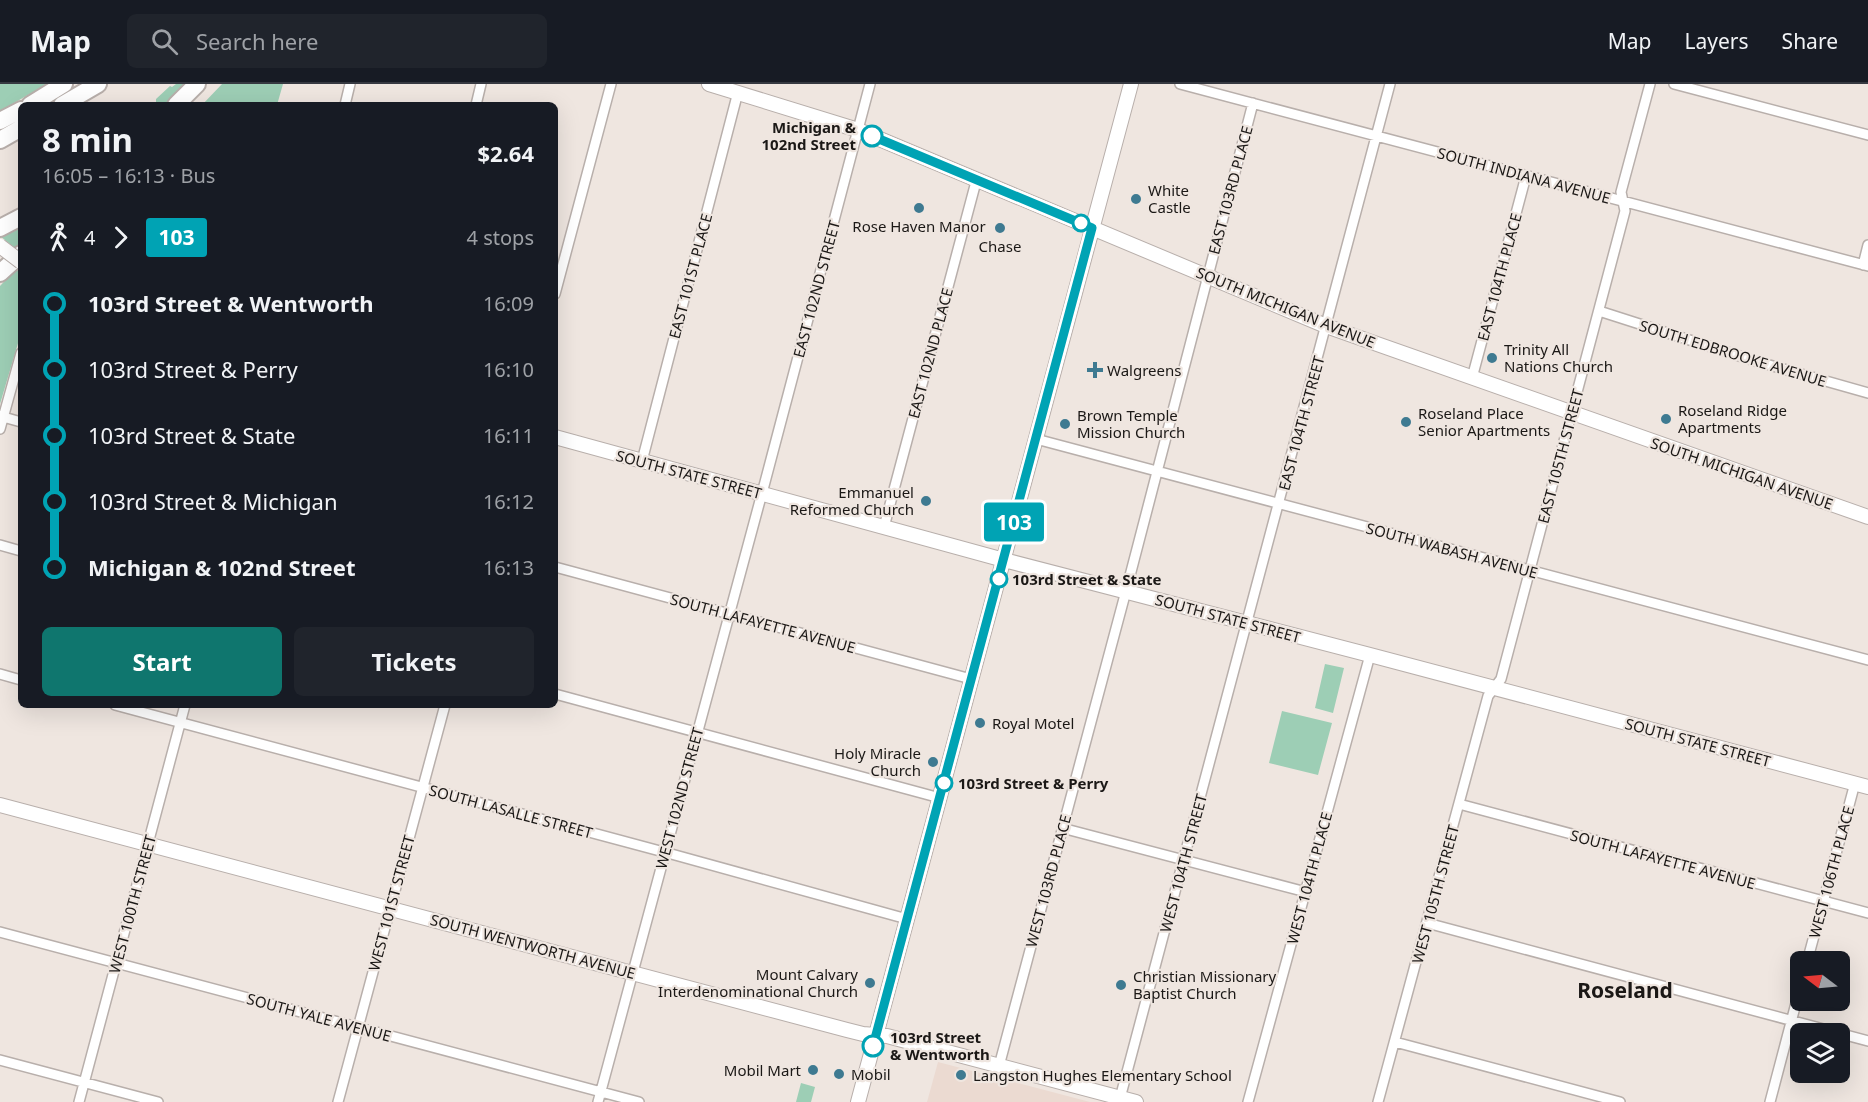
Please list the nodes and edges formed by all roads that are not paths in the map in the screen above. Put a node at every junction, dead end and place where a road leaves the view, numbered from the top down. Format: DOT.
graph roads {
  1 [pos="64,84"];
  2 [pos="98,84"];
  3 [pos="197,84"];
  4 [pos="204,84"];
  5 [pos="350,84"];
  6 [pos="481,84"];
  7 [pos="611,84"];
  8 [pos="709,84"];
  9 [pos="870,84"];
  10 [pos="1131,84"];
  11 [pos="1180,84"];
  12 [pos="1390,84"];
  13 [pos="1650,84"];
  14 [pos="1674,84"];
  15 [pos="738,92"];
  16 [pos="35,102"];
  17 [pos="67,102"];
  18 [pos="179,102"];
  19 [pos="192,102"];
  20 [pos="346,102"];
  21 [pos="477,102"];
  22 [pos="1253,103"];
  23 [pos="18,112"];
  24 [pos="0,122"];
  25 [pos="18,130"];
  26 [pos="858,130"];
  27 [pos="1377,135"];
  28 [pos="1868,135"];
  29 [pos="0,140"];
  30 [pos="1526,176"];
  31 [pos="977,178"];
  32 [pos="1623,202"];
  33 [pos="18,219"];
  34 [pos="0,228"];
  35 [pos="1092,228"];
  36 [pos="1868,245"];
  37 [pos="0,246"];
  38 [pos="18,257"];
  39 [pos="18,260"];
  40 [pos="1865,265"];
  41 [pos="0,273"];
  42 [pos="1207,276"];
  43 [pos="558,283"];
  44 [pos="1599,311"];
  45 [pos="1326,326"];
  46 [pos="18,363"];
  47 [pos="1472,378"];
  48 [pos="1868,393"];
  49 [pos="1571,413"];
  50 [pos="2,417"];
  51 [pos="18,421"];
  52 [pos="0,429"];
  53 [pos="558,438"];
  54 [pos="1036,439"];
  55 [pos="642,460"];
  56 [pos="1157,472"];
  57 [pos="762,494"];
  58 [pos="1279,504"];
  59 [pos="1868,517"];
  60 [pos="884,527"];
  61 [pos="0,545"];
  62 [pos="18,550"];
  63 [pos="1004,560"];
  64 [pos="558,568"];
  65 [pos="1530,570"];
  66 [pos="1126,591"];
  67 [pos="729,614"];
  68 [pos="1247,623"];
  69 [pos="1370,655"];
  70 [pos="1868,660"];
  71 [pos="0,674"];
  72 [pos="18,679"];
  73 [pos="971,680"];
  74 [pos="1494,687"];
  75 [pos="558,695"];
  76 [pos="126,708"];
  77 [pos="184,708"];
  78 [pos="444,708"];
  79 [pos="180,723"];
  80 [pos="697,733"];
  81 [pos="1861,785"];
  82 [pos="422,788"];
  83 [pos="939,798"];
  84 [pos="1459,804"];
  85 [pos="0,805"];
  86 [pos="1062,828"];
  87 [pos="148,843"];
  88 [pos="664,852"];
  89 [pos="1184,860"];
  90 [pos="1306,892"];
  91 [pos="1823,902"];
  92 [pos="390,908"];
  93 [pos="1868,913"];
  94 [pos="907,919"];
  95 [pos="1426,923"];
  96 [pos="0,932"];
  97 [pos="1810,951"];
  98 [pos="116,963"];
  99 [pos="632,973"];
  100 [pos="1794,1011"];
  101 [pos="1791,1020"];
  102 [pos="358,1028"];
  103 [pos="876,1035"];
  104 [pos="1868,1041"];
  105 [pos="1395,1042"];
  106 [pos="0,1060"];
  107 [pos="999,1066"];
  108 [pos="84,1082"];
  109 [pos="600,1092"];
  110 [pos="1119,1100"];
  111 [pos="79,1102"];
  112 [pos="158,1102"];
  113 [pos="338,1102"];
  114 [pos="598,1102"];
  115 [pos="639,1102"];
  116 [pos="858,1102"];
  117 [pos="1136,1102"];
  118 [pos="1248,1102"];
  119 [pos="1378,1102"];
  120 [pos="1620,1102"];
  121 [pos="1770,1102"];
  1 -- 16 [label="highway"];
  2 -- 17 [label="highway"];
  3 -- 18 [label="highway"];
  4 -- 19 [label="highway"];
  5 -- 20 [label="street"];
  6 -- 21 [label="street"];
  7 -- 43 [label="street"];
  8 -- 15 [label="street, SOUTH MICHIGAN AVENUE"];
  9 -- 26 [label="street, EAST 102ND STREET"];
  10 -- 35 [label="street"];
  11 -- 22 [label="street, SOUTH INDIANA AVENUE"];
  12 -- 27 [label="street, EAST 104TH STREET"];
  13 -- 32 [label="street, EAST 105TH STREET"];
  14 -- 28 [label="street"];
  15 -- 26 [label="street, SOUTH MICHIGAN AVENUE"];
  15 -- 55 [label="street, EAST 101ST PLACE"];
  22 -- 27 [label="street, SOUTH INDIANA AVENUE"];
  22 -- 42 [label="street, EAST 103RD PLACE"];
  23 -- 24 [label="highway"];
  25 -- 29 [label="highway"];
  26 -- 31 [label="street, SOUTH MICHIGAN AVENUE"];
  26 -- 57 [label="street, EAST 102ND STREET"];
  27 -- 30 [label="street, SOUTH INDIANA AVENUE"];
  27 -- 45 [label="street, EAST 104TH STREET"];
  30 -- 32 [label="street, SOUTH INDIANA AVENUE"];
  30 -- 47 [label="street, EAST 104TH PLACE"];
  31 -- 35 [label="street, SOUTH MICHIGAN AVENUE"];
  31 -- 60 [label="street, EAST 102ND PLACE"];
  32 -- 40 [label="street, SOUTH INDIANA AVENUE"];
  32 -- 44 [label="street, EAST 105TH STREET"];
  33 -- 34 [label="highway"];
  35 -- 42 [label="street, SOUTH MICHIGAN AVENUE"];
  35 -- 54 [label="street"];
  36 -- 40 [label="street"];
  37 -- 39 [label="street, bridge"];
  38 -- 41 [label="highway"];
  42 -- 45 [label="street, SOUTH MICHIGAN AVENUE"];
  42 -- 56 [label="street, EAST 103RD PLACE"];
  44 -- 48 [label="street, SOUTH EDBROOKE AVENUE"];
  44 -- 49 [label="street, EAST 105TH STREET"];
  45 -- 47 [label="street, SOUTH MICHIGAN AVENUE"];
  45 -- 58 [label="street, EAST 104TH STREET"];
  46 -- 50 [label="street"];
  47 -- 49 [label="street, SOUTH MICHIGAN AVENUE"];
  49 -- 59 [label="street, SOUTH MICHIGAN AVENUE"];
  49 -- 65 [label="street, EAST 105TH STREET"];
  50 -- 51 [label="street"];
  50 -- 52 [label="street"];
  53 -- 55 [label="street, SOUTH STATE STREET"];
  54 -- 56 [label="street, SOUTH WABASH AVENUE"];
  54 -- 63 [label="street"];
  55 -- 57 [label="street, SOUTH STATE STREET"];
  56 -- 58 [label="street, SOUTH WABASH AVENUE"];
  56 -- 66 [label="street, EAST 103RD PLACE"];
  57 -- 60 [label="street, SOUTH STATE STREET"];
  57 -- 67 [label="street, WEST 102ND STREET"];
  58 -- 65 [label="street, SOUTH WABASH AVENUE"];
  58 -- 68 [label="street, EAST 104TH STREET"];
  60 -- 63 [label="street, SOUTH STATE STREET"];
  61 -- 62 [label="street"];
  63 -- 66 [label="street, SOUTH STATE STREET"];
  63 -- 73 [label="street"];
  64 -- 67 [label="street, SOUTH LAFAYETTE AVENUE"];
  65 -- 70 [label="street, SOUTH WABASH AVENUE"];
  65 -- 74 [label="street, EAST 105TH STREET"];
  66 -- 68 [label="street, SOUTH STATE STREET"];
  66 -- 86 [label="street, WEST 103RD PLACE"];
  67 -- 73 [label="street, SOUTH LAFAYETTE AVENUE"];
  67 -- 80 [label="street, WEST 102ND STREET"];
  68 -- 69 [label="street, SOUTH STATE STREET"];
  68 -- 89 [label="street, WEST 104TH STREET"];
  69 -- 74 [label="street, SOUTH STATE STREET"];
  69 -- 90 [label="street, WEST 104TH PLACE"];
  71 -- 72 [label="street"];
  73 -- 83 [label="street"];
  74 -- 81 [label="street, SOUTH STATE STREET"];
  74 -- 84 [label="street, WEST 105TH STREET"];
  75 -- 80 [label="street"];
  76 -- 79 [label="street, SOUTH LASALLE STREET"];
  77 -- 79 [label="street, WEST 100TH STREET"];
  78 -- 82 [label="street, WEST 101ST STREET"];
  79 -- 82 [label="street, SOUTH LASALLE STREET"];
  79 -- 87 [label="street, WEST 100TH STREET"];
  80 -- 83 [label="street"];
  80 -- 88 [label="street, WEST 102ND STREET"];
  81 -- 91 [label="street, WEST 106TH PLACE"];
  82 -- 88 [label="street, SOUTH LASALLE STREET"];
  82 -- 92 [label="street, WEST 101ST STREET"];
  83 -- 94 [label="street"];
  84 -- 91 [label="street, SOUTH LAFAYETTE AVENUE"];
  84 -- 95 [label="street, WEST 105TH STREET"];
  85 -- 87 [label="street, SOUTH WENTWORTH AVENUE"];
  86 -- 89 [label="street"];
  86 -- 107 [label="street, WEST 103RD PLACE"];
  87 -- 92 [label="street, SOUTH WENTWORTH AVENUE"];
  87 -- 98 [label="street, WEST 100TH STREET"];
  88 -- 94 [label="street, SOUTH LASALLE STREET"];
  88 -- 99 [label="street, WEST 102ND STREET"];
  89 -- 90 [label="street"];
  89 -- 110 [label="street, WEST 104TH STREET"];
  90 -- 118 [label="street, WEST 104TH PLACE"];
  91 -- 93 [label="street, SOUTH LAFAYETTE AVENUE"];
  91 -- 97 [label="street, WEST 106TH PLACE"];
  92 -- 99 [label="street, SOUTH WENTWORTH AVENUE"];
  92 -- 102 [label="street, WEST 101ST STREET"];
  94 -- 103 [label="street"];
  95 -- 101 [label="street"];
  95 -- 105 [label="street, WEST 105TH STREET"];
  96 -- 98 [label="street, SOUTH YALE AVENUE"];
  98 -- 102 [label="street, SOUTH YALE AVENUE"];
  98 -- 108 [label="street, WEST 100TH STREET"];
  99 -- 103 [label="street, SOUTH WENTWORTH AVENUE"];
  99 -- 109 [label="street, WEST 102ND STREET"];
  100 -- 101 [label="street"];
  101 -- 104 [label="street"];
  101 -- 121 [label="street"];
  102 -- 109 [label="street, SOUTH YALE AVENUE"];
  102 -- 113 [label="street, WEST 101ST STREET"];
  103 -- 107 [label="street, SOUTH WENTWORTH AVENUE"];
  103 -- 116 [label="street"];
  105 -- 119 [label="street, WEST 105TH STREET"];
  105 -- 120 [label="street"];
  106 -- 108 [label="street"];
  107 -- 110 [label="street, SOUTH WENTWORTH AVENUE"];
  108 -- 111 [label="street, WEST 100TH STREET"];
  108 -- 112 [label="street"];
  109 -- 114 [label="street, WEST 102ND STREET"];
  109 -- 115 [label="street, SOUTH YALE AVENUE"];
  110 -- 117 [label="street, SOUTH WENTWORTH AVENUE"];
}
